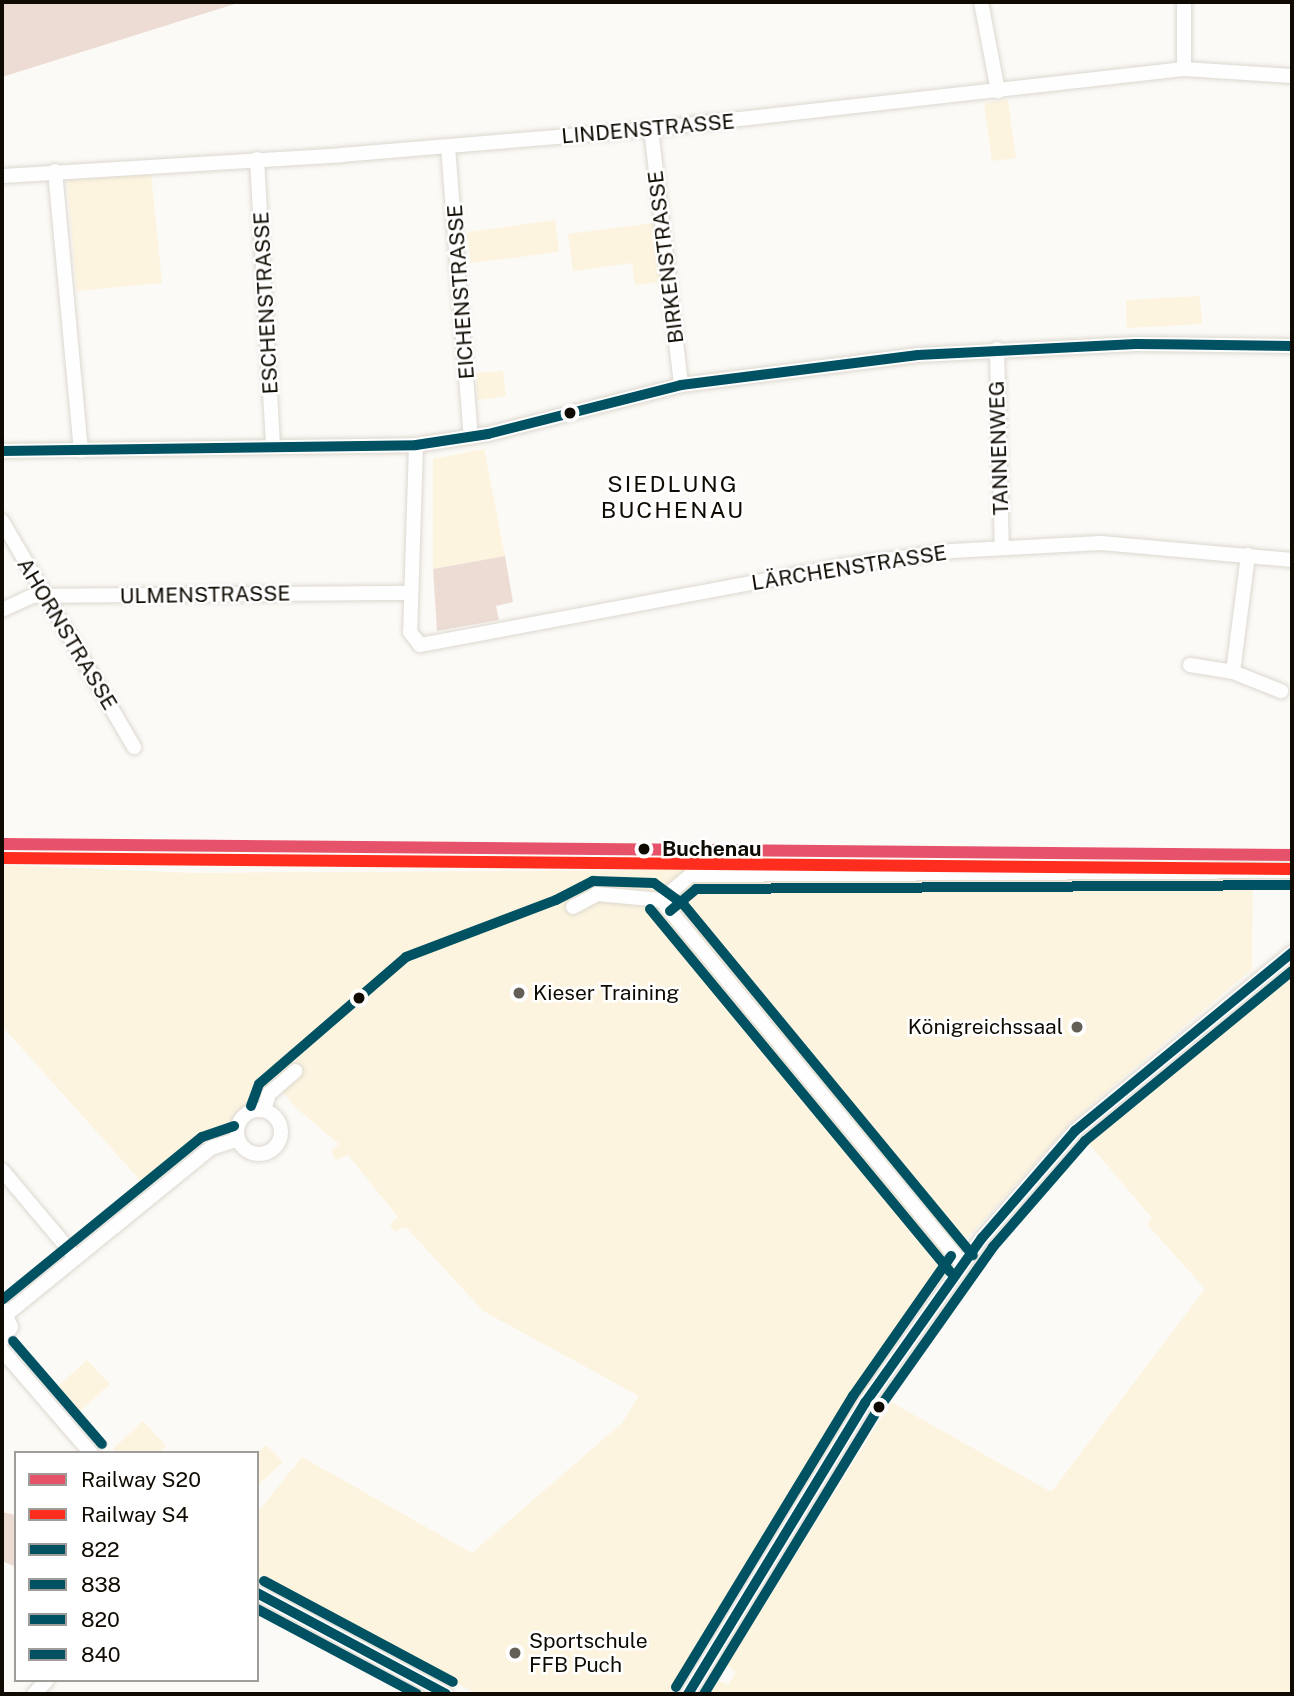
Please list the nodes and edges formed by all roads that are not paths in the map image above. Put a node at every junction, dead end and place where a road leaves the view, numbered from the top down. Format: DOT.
graph roads {
  1 [pos="981,2"];
  2 [pos="1185,2"];
  3 [pos="1184,69"];
  4 [pos="1292,76"];
  5 [pos="998,91"];
  6 [pos="651,129"];
  7 [pos="449,147"];
  8 [pos="257,159"];
  9 [pos="55,171"];
  10 [pos="2,176"];
  11 [pos="1292,346"];
  12 [pos="997,349"];
  13 [pos="681,385"];
  14 [pos="471,437"];
  15 [pos="416,445"];
  16 [pos="273,447"];
  17 [pos="81,450"];
  18 [pos="2,452"];
  19 [pos="2,521"];
  20 [pos="1002,547"];
  21 [pos="1248,555"];
  22 [pos="1292,560"];
  23 [pos="411,593"];
  24 [pos="44,597"];
  25 [pos="2,610"];
  26 [pos="1190,665"];
  27 [pos="1233,672"];
  28 [pos="1281,691"];
  29 [pos="134,747"];
  30 [pos="1292,870"];
  31 [pos="661,900"];
  32 [pos="573,907"];
  33 [pos="1292,953"];
  34 [pos="295,1071"];
  35 [pos="264,1110"];
  36 [pos="238,1139"];
  37 [pos="264,1153"];
  38 [pos="2,1170"];
  39 [pos="267,1170"];
  40 [pos="75,1257"];
  41 [pos="962,1264"];
  42 [pos="5,1311"];
  43 [pos="2,1340"];
  44 [pos="2,1350"];
  45 [pos="89,1451"];
  46 [pos="259,1594"];
  47 [pos="446,1694"];
  48 [pos="688,1694"];
  1 -- 5 [label="street"];
  2 -- 3 [label="street"];
  3 -- 4 [label="street, LINDENSTRASSE"];
  3 -- 5 [label="street, LINDENSTRASSE"];
  5 -- 6 [label="street, LINDENSTRASSE"];
  6 -- 7 [label="street, LINDENSTRASSE"];
  6 -- 13 [label="street, BIRKENSTRASSE"];
  7 -- 8 [label="street, LINDENSTRASSE"];
  7 -- 14 [label="street, EICHENSTRASSE"];
  8 -- 9 [label="street, LINDENSTRASSE"];
  8 -- 16 [label="street, ESCHENSTRASSE"];
  9 -- 10 [label="street, LINDENSTRASSE"];
  9 -- 17 [label="street"];
  11 -- 12 [label="street"];
  12 -- 13 [label="street"];
  12 -- 20 [label="street, TANNENWEG"];
  13 -- 14 [label="street"];
  14 -- 15 [label="street"];
  15 -- 16 [label="street"];
  15 -- 23 [label="street"];
  16 -- 17 [label="street"];
  17 -- 18 [label="street"];
  19 -- 24 [label="street, AHORNSTRASSE"];
  20 -- 21 [label="street, LÄRCHENSTRASSE"];
  20 -- 23 [label="street, LÄRCHENSTRASSE"];
  21 -- 22 [label="street, LÄRCHENSTRASSE"];
  21 -- 27 [label="street"];
  23 -- 24 [label="street, ULMENSTRASSE"];
  24 -- 25 [label="street, ULMENSTRASSE"];
  24 -- 29 [label="street, AHORNSTRASSE"];
  26 -- 27 [label="street"];
  27 -- 28 [label="street"];
  30 -- 31 [label="street"];
  31 -- 32 [label="street"];
  31 -- 41 [label="street"];
  33 -- 41 [label="street"];
  34 -- 35 [label="street"];
  35 -- 36 [label="street"];
  35 -- 37 [label="street"];
  36 -- 37 [label="street"];
  36 -- 40 [label="street"];
  37 -- 39 [label="street"];
  38 -- 40 [label="street"];
  40 -- 42 [label="street"];
  41 -- 48 [label="street"];
  42 -- 43 [label="street"];
  44 -- 45 [label="street"];
  46 -- 47 [label="street"];
}
